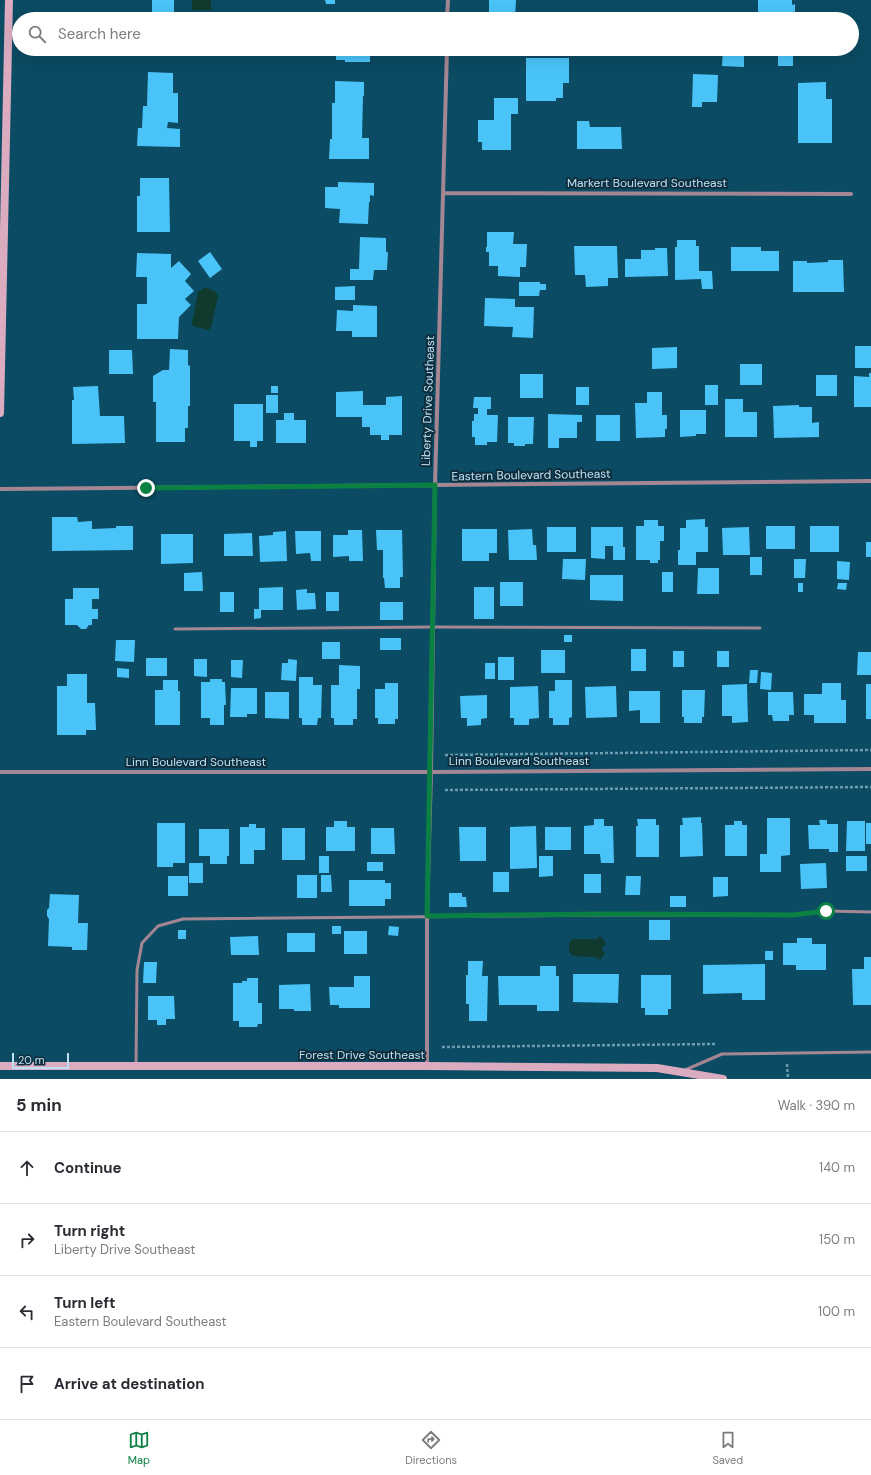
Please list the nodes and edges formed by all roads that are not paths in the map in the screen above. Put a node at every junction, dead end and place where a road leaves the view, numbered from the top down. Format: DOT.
graph roads {
  1 [pos="9,0"];
  2 [pos="448,0"];
  3 [pos="447,12"];
  4 [pos="447,56"];
  5 [pos="443,193"];
  6 [pos="851,194"];
  7 [pos="0,413"];
  8 [pos="871,481"];
  9 [pos="435,485"];
  10 [pos="0,489"];
  11 [pos="433,627"];
  12 [pos="760,628"];
  13 [pos="175,629"];
  14 [pos="871,769"];
  15 [pos="0,772"];
  16 [pos="431,772"];
  17 [pos="871,912"];
  18 [pos="427,916"];
  19 [pos="871,1052"];
  20 [pos="0,1066"];
  21 [pos="427,1066"];
  22 [pos="136,1067"];
  23 [pos="681,1072"];
  24 [pos="723,1079"];
  1 -- 7 [label="street"];
  2 -- 3 [label="street"];
  4 -- 5 [label="street, Liberty Drive Southeast"];
  5 -- 6 [label="street, Markert Boulevard Southeast"];
  5 -- 9 [label="street, Liberty Drive Southeast"];
  8 -- 9 [label="street, Eastern Boulevard Southeast"];
  9 -- 10 [label="street, Eastern Boulevard Southeast"];
  9 -- 11 [label="street, Liberty Drive Southeast"];
  11 -- 12 [label="lane"];
  11 -- 13 [label="lane"];
  11 -- 16 [label="street, Liberty Drive Southeast"];
  14 -- 16 [label="street, Linn Boulevard Southeast"];
  15 -- 16 [label="street, Linn Boulevard Southeast"];
  16 -- 18 [label="street, Liberty Drive Southeast"];
  17 -- 18 [label="lane"];
  18 -- 21 [label="street, Liberty Drive Southeast"];
  18 -- 22 [label="lane"];
  19 -- 23 [label="lane"];
  20 -- 22 [label="street, Forest Drive Southeast"];
  21 -- 22 [label="street, Forest Drive Southeast"];
  21 -- 23 [label="street, Forest Drive Southeast"];
  23 -- 24 [label="street, Forest Drive Southeast"];
}
